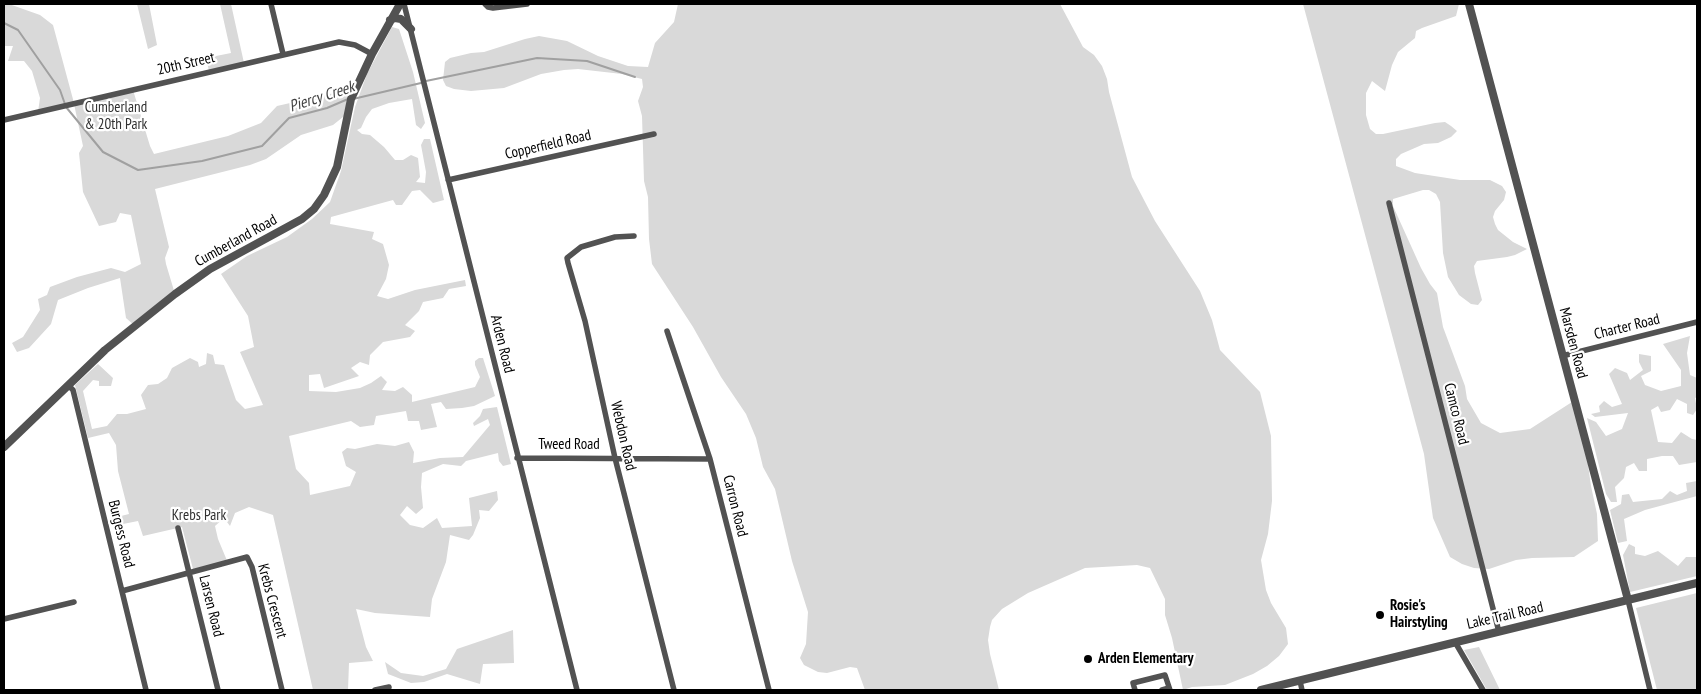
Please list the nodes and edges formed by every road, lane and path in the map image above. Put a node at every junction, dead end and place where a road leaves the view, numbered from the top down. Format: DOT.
graph roads {
  1 [pos="270,4"];
  2 [pos="400,4"];
  3 [pos="404,4"];
  4 [pos="486,4"];
  5 [pos="527,4"];
  6 [pos="1469,4"];
  7 [pos="390,20"];
  8 [pos="410,29"];
  9 [pos="283,54"];
  10 [pos="372,54"];
  11 [pos="4,120"];
  12 [pos="654,134"];
  13 [pos="448,180"];
  14 [pos="1389,203"];
  15 [pos="634,236"];
  16 [pos="1697,322"];
  17 [pos="667,331"];
  18 [pos="1562,356"];
  19 [pos="68,385"];
  20 [pos="4,446"];
  21 [pos="517,458"];
  22 [pos="615,458"];
  23 [pos="710,459"];
  24 [pos="178,528"];
  25 [pos="190,573"];
  26 [pos="1697,582"];
  27 [pos="122,591"];
  28 [pos="1628,600"];
  29 [pos="74,602"];
  30 [pos="4,619"];
  31 [pos="1499,632"];
  32 [pos="1455,642"];
  33 [pos="1300,681"];
  34 [pos="388,687"];
  35 [pos="1170,689"];
  36 [pos="146,690"];
  37 [pos="218,690"];
  38 [pos="282,690"];
  39 [pos="375,690"];
  40 [pos="577,690"];
  41 [pos="674,690"];
  42 [pos="770,690"];
  43 [pos="1135,690"];
  44 [pos="1162,690"];
  45 [pos="1261,690"];
  46 [pos="1302,690"];
  47 [pos="1483,690"];
  48 [pos="1650,690"];
  1 -- 9 [label="street"];
  2 -- 7 [label="street, Cumberland Road"];
  3 -- 8 [label="street, Arden Road"];
  4 -- 5 [label="street"];
  6 -- 18 [label="street, Marsden Road"];
  7 -- 8 [label="street"];
  7 -- 10 [label="street, Cumberland Road"];
  8 -- 13 [label="street, Arden Road"];
  9 -- 10 [label="street, 20th Street"];
  9 -- 11 [label="street, 20th Street"];
  10 -- 19 [label="street, Cumberland Road"];
  12 -- 13 [label="street, Copperfield Road"];
  13 -- 21 [label="street, Arden Road"];
  14 -- 31 [label="street, Camco Road"];
  15 -- 22 [label="street, Webdon Road"];
  16 -- 18 [label="street, Charter Road"];
  17 -- 23 [label="street, Carron Road"];
  18 -- 28 [label="street, Marsden Road"];
  19 -- 20 [label="street, Cumberland Road"];
  19 -- 27 [label="street, Burgess Road"];
  21 -- 22 [label="street, Tweed Road"];
  21 -- 40 [label="street, Arden Road"];
  22 -- 23 [label="street, Tweed Road"];
  22 -- 41 [label="street, Webdon Road"];
  23 -- 42 [label="street, Carron Road"];
  24 -- 25 [label="street, Larsen Road"];
  25 -- 27 [label="street, Krebs Crescent"];
  25 -- 37 [label="street, Larsen Road"];
  25 -- 38 [label="street, Krebs Crescent"];
  26 -- 28 [label="street, Lake Trail Road"];
  27 -- 36 [label="street, Burgess Road"];
  28 -- 31 [label="street, Lake Trail Road"];
  28 -- 48 [label="street, Marsden Road"];
  29 -- 30 [label="street"];
  31 -- 32 [label="street, Lake Trail Road"];
  32 -- 33 [label="street, Lake Trail Road"];
  32 -- 47 [label="street"];
  33 -- 45 [label="street, Lake Trail Road"];
  33 -- 46 [label="street"];
  34 -- 39 [label="street"];
  35 -- 43 [label="street"];
  35 -- 44 [label="street"];
}
